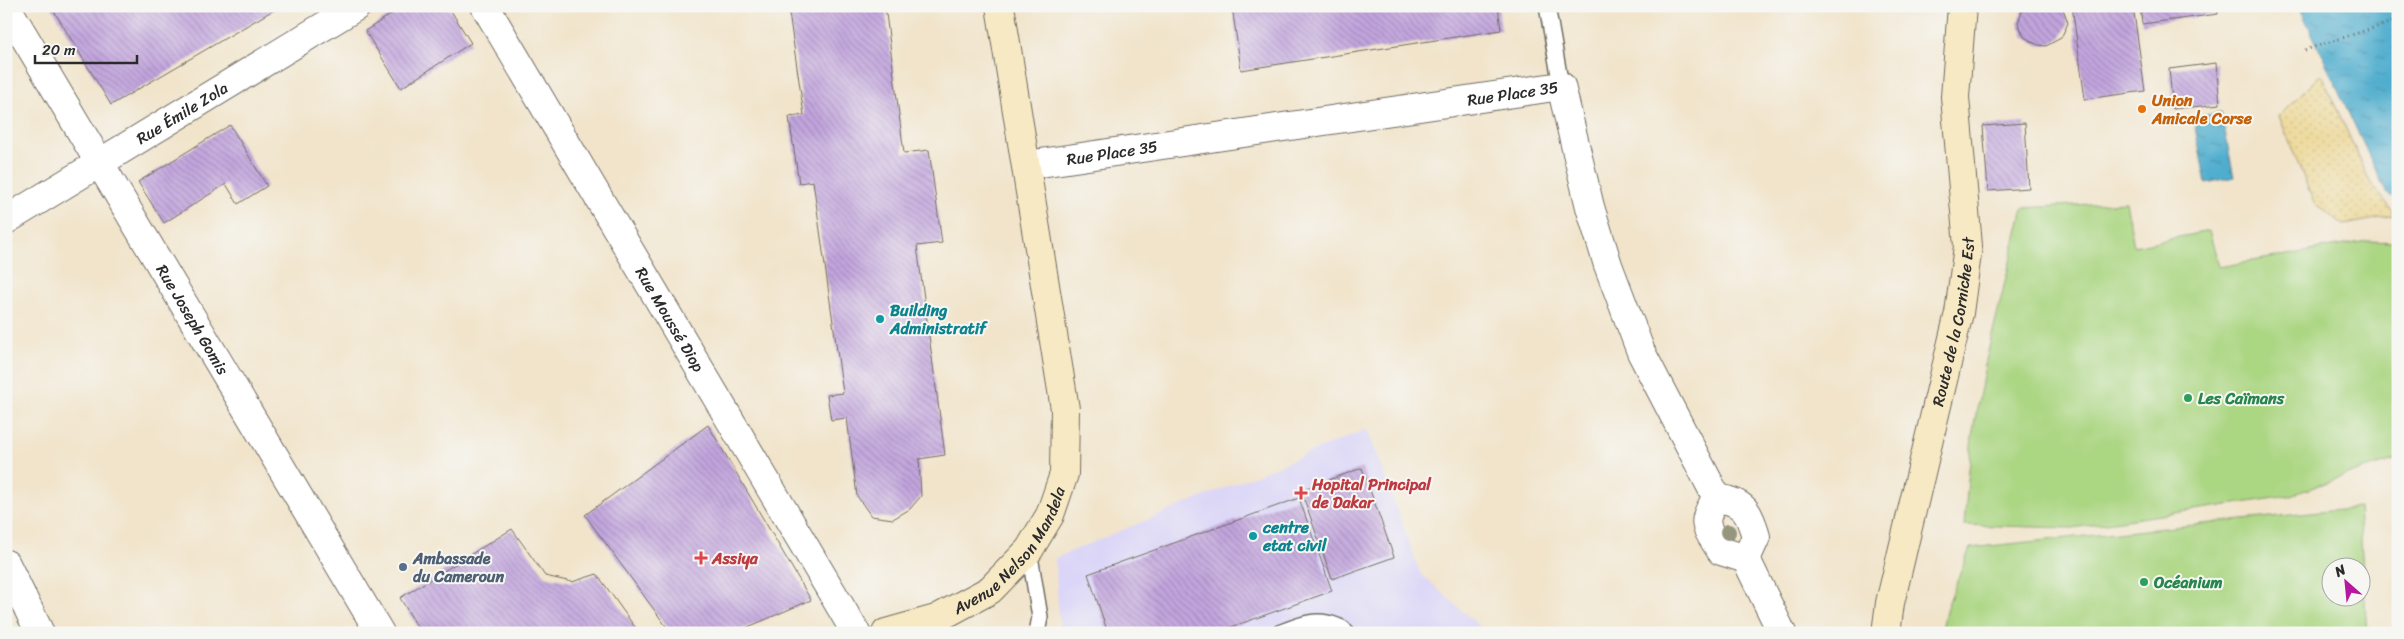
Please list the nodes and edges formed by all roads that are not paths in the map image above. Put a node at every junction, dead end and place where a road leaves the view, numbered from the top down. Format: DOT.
graph roads {
  1 [pos="6,6"];
  2 [pos="358,6"];
  3 [pos="485,6"];
  4 [pos="1000,6"];
  5 [pos="1547,6"];
  6 [pos="1962,6"];
  7 [pos="1561,86"];
  8 [pos="100,163"];
  9 [pos="1027,164"];
  10 [pos="6,220"];
  11 [pos="1717,498"];
  12 [pos="1029,550"];
  13 [pos="1746,559"];
  14 [pos="6,564"];
  15 [pos="40,633"];
  16 [pos="380,633"];
  17 [pos="856,633"];
  18 [pos="886,633"];
  19 [pos="1037,633"];
  20 [pos="1279,633"];
  21 [pos="1346,633"];
  22 [pos="1782,633"];
  23 [pos="1886,633"];
  1 -- 8 [label="street, Rue Joseph Gomis"];
  2 -- 8 [label="street, Rue Émile Zola"];
  3 -- 17 [label="street, Rue Moussé Diop"];
  4 -- 9 [label="street, Avenue Nelson Mandela"];
  5 -- 7 [label="lane"];
  6 -- 23 [label="street, Route de la Corniche Est"];
  7 -- 9 [label="street, Rue Place 35"];
  7 -- 11 [label="street, Rue Place 35"];
  8 -- 10 [label="street, Rue Émile Zola"];
  8 -- 16 [label="street, Rue Joseph Gomis"];
  9 -- 12 [label="street, Avenue Nelson Mandela"];
  11 -- 13 [label="street"];
  11 -- 13 [label="street"];
  12 -- 18 [label="street, Avenue Nelson Mandela"];
  12 -- 19 [label="lane"];
  13 -- 22 [label="street"];
  14 -- 15 [label="street"];
  20 -- 21 [label="lane"];
}
